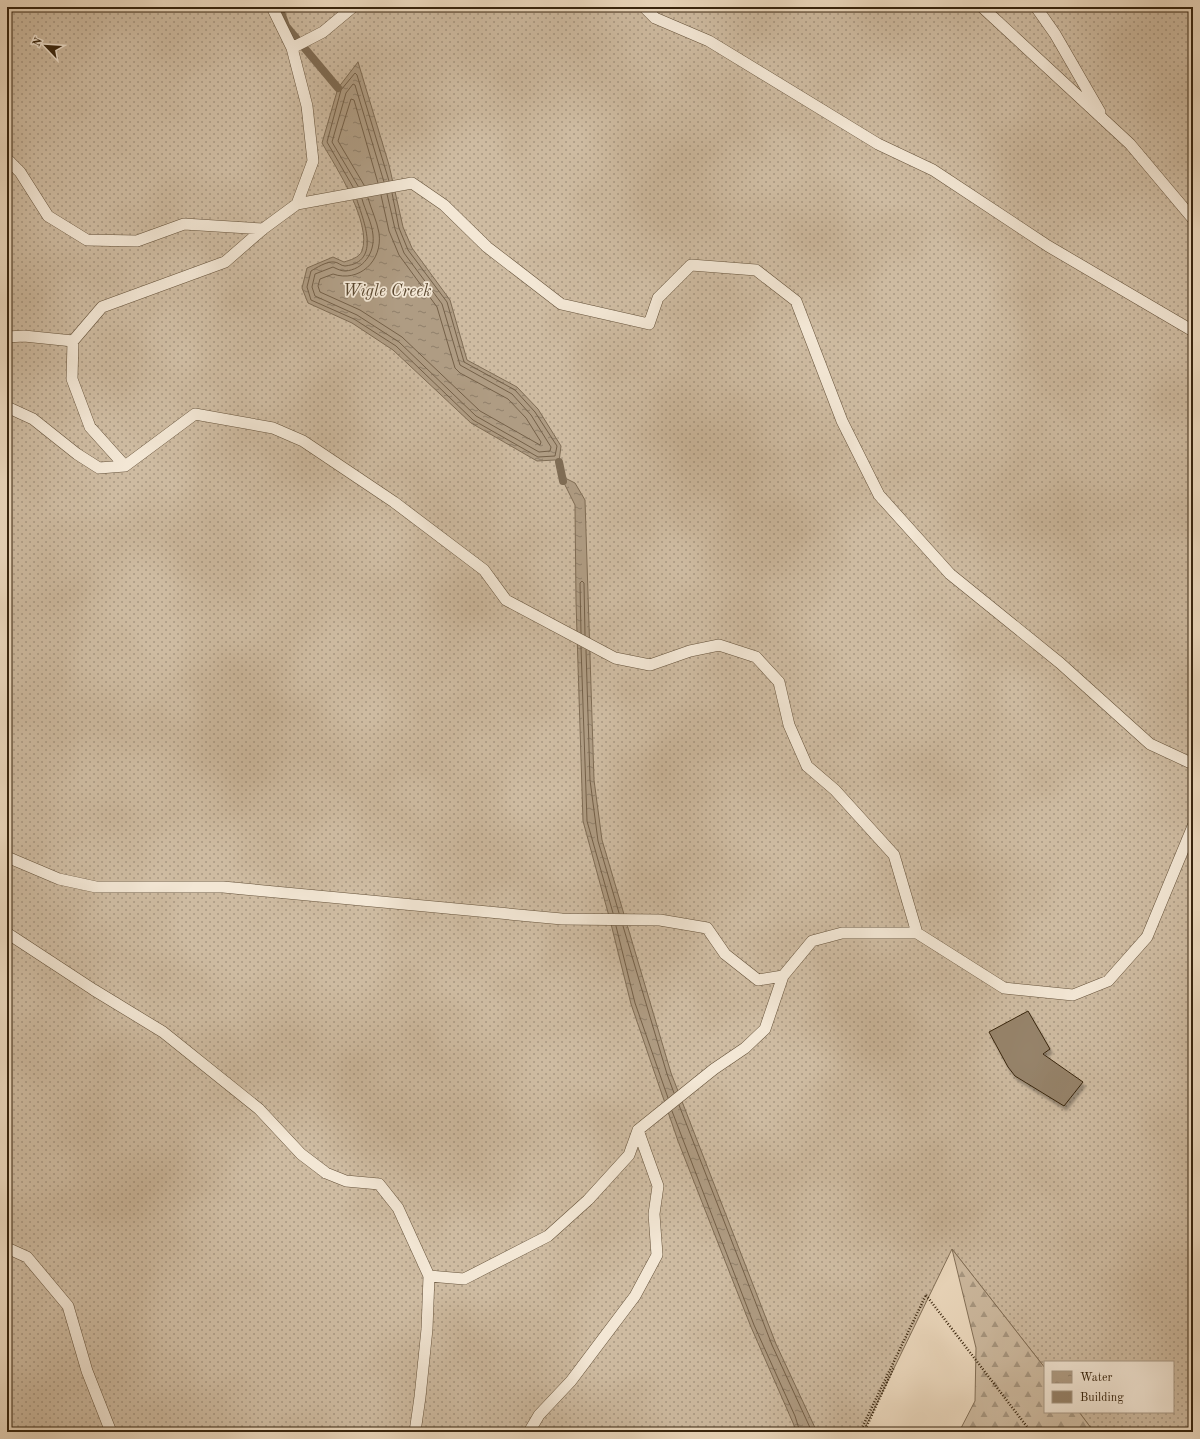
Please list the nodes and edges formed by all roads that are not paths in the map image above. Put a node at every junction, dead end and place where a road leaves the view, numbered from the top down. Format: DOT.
graph roads {
  1 [pos="272,7"];
  2 [pos="354,7"];
  3 [pos="644,7"];
  4 [pos="982,7"];
  5 [pos="1036,7"];
  6 [pos="292,48"];
  7 [pos="1106,122"];
  8 [pos="7,159"];
  9 [pos="297,204"];
  10 [pos="1193,219"];
  11 [pos="263,229"];
  12 [pos="1193,331"];
  13 [pos="7,337"];
  14 [pos="73,341"];
  15 [pos="7,407"];
  16 [pos="125,466"];
  17 [pos="1193,764"];
  18 [pos="1193,826"];
  19 [pos="7,857"];
  20 [pos="7,933"];
  21 [pos="917,933"];
  22 [pos="783,976"];
  23 [pos="638,1130"];
  24 [pos="7,1248"];
  25 [pos="429,1276"];
  26 [pos="110,1432"];
  27 [pos="415,1432"];
  28 [pos="529,1432"];
  1 -- 6 [label="lane"];
  2 -- 6 [label="lane"];
  3 -- 12 [label="lane"];
  4 -- 7 [label="lane"];
  5 -- 7 [label="lane"];
  6 -- 9 [label="lane"];
  7 -- 10 [label="lane"];
  8 -- 11 [label="lane"];
  9 -- 11 [label="lane"];
  9 -- 17 [label="lane"];
  11 -- 14 [label="lane"];
  13 -- 14 [label="lane"];
  14 -- 16 [label="lane"];
  15 -- 16 [label="lane"];
  16 -- 21 [label="lane"];
  18 -- 21 [label="lane"];
  19 -- 22 [label="lane"];
  20 -- 25 [label="lane"];
  21 -- 22 [label="lane"];
  22 -- 23 [label="lane"];
  23 -- 25 [label="lane"];
  23 -- 28 [label="lane"];
  24 -- 26 [label="lane"];
  25 -- 27 [label="lane"];
}
